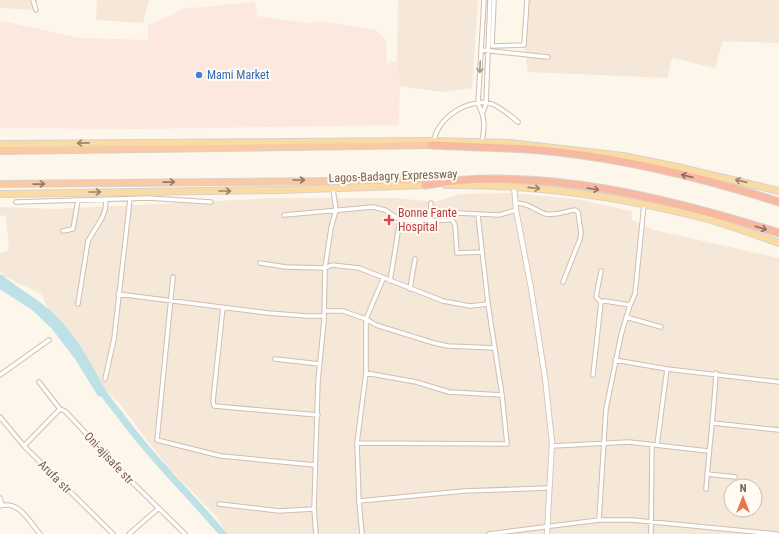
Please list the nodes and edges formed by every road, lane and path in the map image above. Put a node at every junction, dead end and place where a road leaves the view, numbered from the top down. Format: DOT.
graph roads {
  1 [pos="33,0"];
  2 [pos="484,0"];
  3 [pos="490,0"];
  4 [pos="494,0"];
  5 [pos="527,0"];
  6 [pos="36,10"];
  7 [pos="481,50"];
  8 [pos="487,50"];
  9 [pos="548,57"];
  10 [pos="478,104"];
  11 [pos="486,104"];
  12 [pos="483,112"];
  13 [pos="518,122"];
  14 [pos="482,141"];
  15 [pos="432,143"];
  16 [pos="0,144"];
  17 [pos="0,151"];
  18 [pos="485,180"];
  19 [pos="0,184"];
  20 [pos="426,186"];
  21 [pos="514,186"];
  22 [pos="333,189"];
  23 [pos="779,191"];
  24 [pos="0,194"];
  25 [pos="130,199"];
  26 [pos="78,200"];
  27 [pos="106,200"];
  28 [pos="16,202"];
  29 [pos="211,202"];
  30 [pos="779,202"];
  31 [pos="431,203"];
  32 [pos="516,203"];
  33 [pos="644,203"];
  34 [pos="336,210"];
  35 [pos="516,210"];
  36 [pos="284,215"];
  37 [pos="478,215"];
  38 [pos="400,220"];
  39 [pos="452,220"];
  40 [pos="430,221"];
  41 [pos="63,231"];
  42 [pos="779,233"];
  43 [pos="779,243"];
  44 [pos="482,252"];
  45 [pos="415,259"];
  46 [pos="260,263"];
  47 [pos="325,268"];
  48 [pos="601,271"];
  49 [pos="173,277"];
  50 [pos="383,279"];
  51 [pos="390,281"];
  52 [pos="563,282"];
  53 [pos="410,289"];
  54 [pos="118,294"];
  55 [pos="172,301"];
  56 [pos="601,302"];
  57 [pos="78,304"];
  58 [pos="488,304"];
  59 [pos="630,305"];
  60 [pos="223,307"];
  61 [pos="324,311"];
  62 [pos="324,316"];
  63 [pos="626,317"];
  64 [pos="366,319"];
  65 [pos="661,327"];
  66 [pos="49,340"];
  67 [pos="495,348"];
  68 [pos="275,359"];
  69 [pos="615,360"];
  70 [pos="320,364"];
  71 [pos="667,369"];
  72 [pos="366,373"];
  73 [pos="716,373"];
  74 [pos="0,374"];
  75 [pos="593,375"];
  76 [pos="105,379"];
  77 [pos="39,382"];
  78 [pos="779,382"];
  79 [pos="502,395"];
  80 [pos="60,408"];
  81 [pos="318,415"];
  82 [pos="0,417"];
  83 [pos="713,423"];
  84 [pos="779,430"];
  85 [pos="358,443"];
  86 [pos="605,444"];
  87 [pos="655,445"];
  88 [pos="24,446"];
  89 [pos="552,446"];
  90 [pos="708,451"];
  91 [pos="315,464"];
  92 [pos="707,474"];
  93 [pos="735,477"];
  94 [pos="549,488"];
  95 [pos="706,489"];
  96 [pos="0,498"];
  97 [pos="359,502"];
  98 [pos="219,504"];
  99 [pos="1,506"];
  100 [pos="159,508"];
  101 [pos="314,509"];
  102 [pos="599,520"];
  103 [pos="651,522"];
  104 [pos="547,527"];
  105 [pos="40,534"];
  106 [pos="113,534"];
  107 [pos="129,534"];
  108 [pos="185,534"];
  109 [pos="316,534"];
  110 [pos="362,534"];
  111 [pos="489,534"];
  112 [pos="547,534"];
  113 [pos="651,534"];
  114 [pos="777,534"];
  1 -- 6 [label="street"];
  2 -- 7 [label="street"];
  3 -- 8 [label="street"];
  4 -- 5 [label="street"];
  7 -- 8 [label="street"];
  7 -- 10 [label="street, one-way"];
  8 -- 9 [label="street"];
  8 -- 11 [label="street"];
  10 -- 11 [label="street"];
  10 -- 12 [label="street"];
  10 -- 15 [label="street"];
  11 -- 12 [label="street"];
  11 -- 13 [label="street"];
  12 -- 14 [label="street"];
  14 -- 15 [label="main road"];
  23 -- 14 [label="main road, one-way"];
  15 -- 16 [label="main road, one-way"];
  15 -- 17 [label="highway"];
  30 -- 15 [label="highway, one-way"];
  19 -- 18 [label="highway, Lagos-Badagry Expressway, one-way"];
  18 -- 20 [label="highway"];
  18 -- 42 [label="highway, Lagos-Badagry Expressway, one-way"];
  20 -- 21 [label="main road, Lagos-Badagry Expressway"];
  20 -- 22 [label="main road, Lagos-Badagry Expressway"];
  21 -- 32 [label="street"];
  21 -- 33 [label="main road, Lagos-Badagry Expressway, one-way"];
  24 -- 22 [label="main road, Lagos-Badagry Expressway, one-way"];
  22 -- 34 [label="street"];
  25 -- 27 [label="street"];
  25 -- 29 [label="street"];
  25 -- 54 [label="street"];
  26 -- 27 [label="street"];
  26 -- 28 [label="street"];
  26 -- 41 [label="street"];
  27 -- 57 [label="street"];
  31 -- 40 [label="street"];
  32 -- 35 [label="street"];
  32 -- 52 [label="street"];
  33 -- 43 [label="main road, Lagos-Badagry Expressway"];
  33 -- 59 [label="street"];
  34 -- 36 [label="street"];
  34 -- 38 [label="street"];
  34 -- 47 [label="street"];
  35 -- 37 [label="street"];
  35 -- 89 [label="street"];
  37 -- 39 [label="street"];
  37 -- 44 [label="street"];
  38 -- 40 [label="street"];
  38 -- 51 [label="street"];
  39 -- 40 [label="street"];
  39 -- 44 [label="street"];
  44 -- 58 [label="street"];
  45 -- 53 [label="street"];
  46 -- 47 [label="street"];
  47 -- 50 [label="street"];
  47 -- 61 [label="street"];
  48 -- 56 [label="street"];
  49 -- 55 [label="street"];
  50 -- 51 [label="street"];
  50 -- 64 [label="street"];
  51 -- 53 [label="street"];
  53 -- 58 [label="street"];
  54 -- 55 [label="street"];
  54 -- 76 [label="street"];
  55 -- 60 [label="street"];
  55 -- 91 [label="street"];
  56 -- 59 [label="street"];
  56 -- 75 [label="street"];
  58 -- 67 [label="street"];
  59 -- 63 [label="street"];
  60 -- 62 [label="street"];
  60 -- 81 [label="street"];
  61 -- 62 [label="street"];
  61 -- 64 [label="street"];
  62 -- 70 [label="street"];
  63 -- 65 [label="street"];
  63 -- 69 [label="street"];
  64 -- 67 [label="street"];
  64 -- 72 [label="street"];
  66 -- 74 [label="street"];
  67 -- 79 [label="street"];
  68 -- 70 [label="street"];
  69 -- 71 [label="street"];
  69 -- 86 [label="street"];
  70 -- 81 [label="street"];
  71 -- 73 [label="street"];
  71 -- 87 [label="street"];
  72 -- 79 [label="street"];
  72 -- 85 [label="street"];
  73 -- 78 [label="street"];
  73 -- 83 [label="street"];
  77 -- 80 [label="street, Oni-ajisafe str"];
  79 -- 85 [label="street"];
  80 -- 88 [label="street"];
  80 -- 100 [label="street, Oni-ajisafe str"];
  81 -- 91 [label="street"];
  82 -- 88 [label="street, Arufa str"];
  83 -- 84 [label="street"];
  83 -- 90 [label="street"];
  85 -- 97 [label="street"];
  86 -- 87 [label="street"];
  86 -- 89 [label="street"];
  86 -- 102 [label="street"];
  87 -- 90 [label="street"];
  87 -- 103 [label="street"];
  88 -- 106 [label="street, Arufa str"];
  89 -- 94 [label="street"];
  90 -- 92 [label="street"];
  91 -- 101 [label="street"];
  92 -- 93 [label="street"];
  92 -- 95 [label="street"];
  94 -- 97 [label="street"];
  94 -- 104 [label="street"];
  96 -- 99 [label="street"];
  97 -- 110 [label="street"];
  98 -- 101 [label="street"];
  99 -- 105 [label="street"];
  100 -- 107 [label="street"];
  100 -- 108 [label="street, Oni-ajisafe str"];
  101 -- 109 [label="street"];
  102 -- 103 [label="street"];
  102 -- 104 [label="street"];
  103 -- 113 [label="street"];
  103 -- 114 [label="street"];
  104 -- 111 [label="street"];
  104 -- 112 [label="street"];
}
